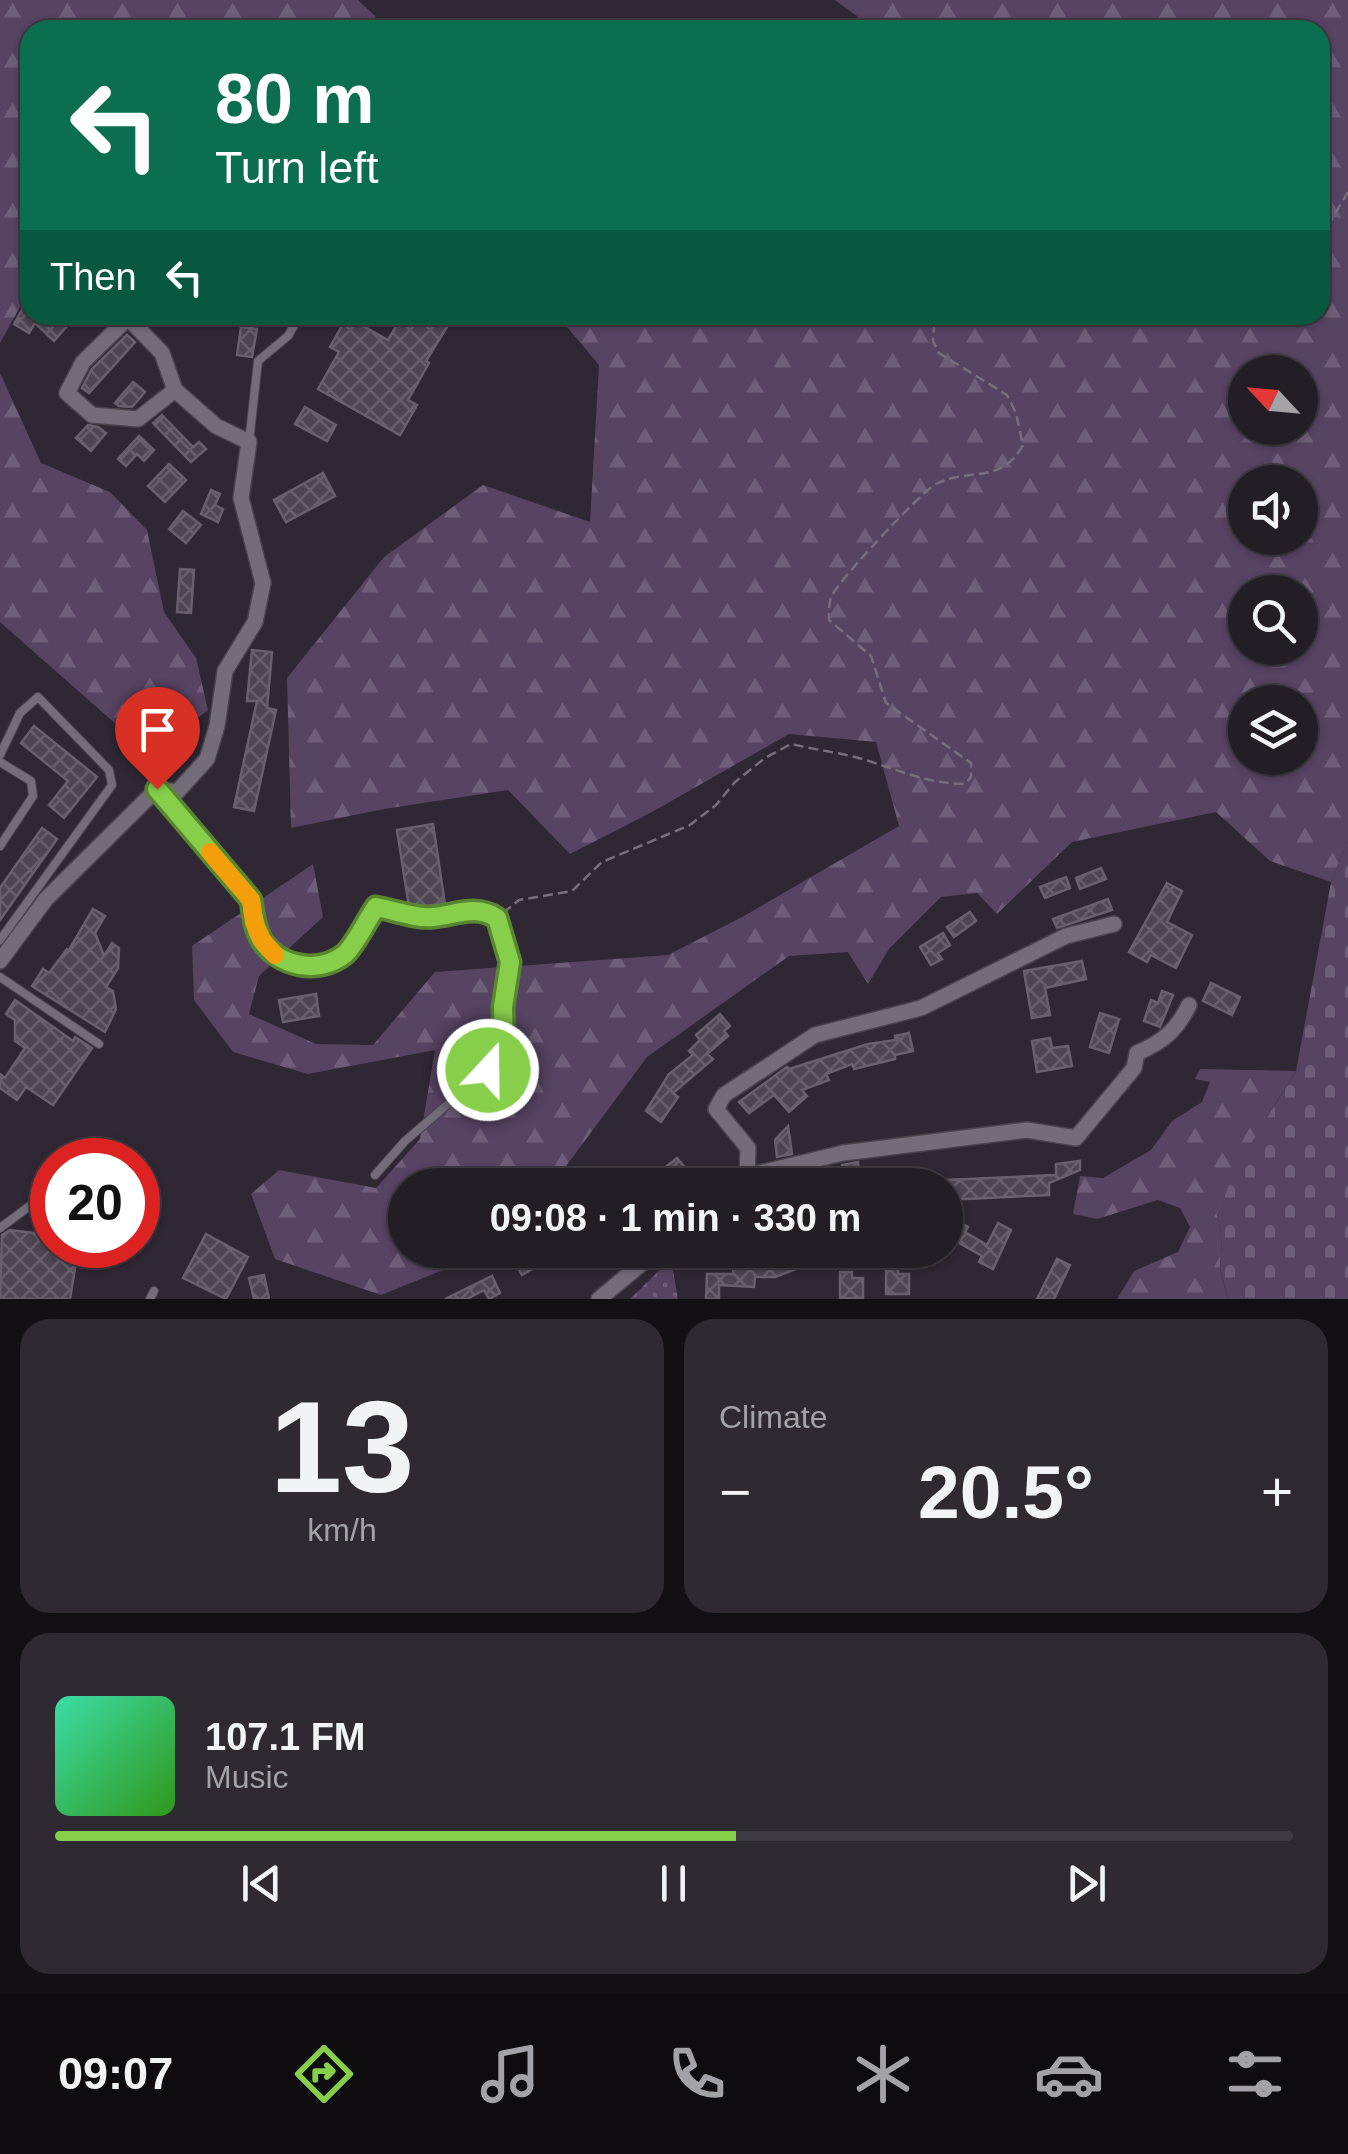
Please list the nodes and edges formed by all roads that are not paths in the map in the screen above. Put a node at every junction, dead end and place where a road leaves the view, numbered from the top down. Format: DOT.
graph roads {
  1 [pos="121,325"];
  2 [pos="135,325"];
  3 [pos="294,325"];
  4 [pos="175,390"];
  5 [pos="249,442"];
  6 [pos="0,758"];
  7 [pos="157,789"];
  8 [pos="0,846"];
  9 [pos="1114,924"];
  10 [pos="0,940"];
  11 [pos="0,961"];
  12 [pos="0,977"];
  13 [pos="1190,1005"];
  14 [pos="99,1044"];
  15 [pos="744,1168"];
  16 [pos="789,1168"];
  17 [pos="376,1175"];
  18 [pos="30,1206"];
  19 [pos="0,1228"];
  20 [pos="636,1268"];
  21 [pos="599,1299"];
  1 -- 4 [label="street"];
  2 -- 4 [label="street"];
  3 -- 5 [label="lane"];
  4 -- 5 [label="street"];
  5 -- 7 [label="street"];
  6 -- 8 [label="lane"];
  6 -- 10 [label="lane"];
  7 -- 11 [label="street"];
  7 -- 17 [label="lane"];
  9 -- 15 [label="street"];
  12 -- 14 [label="lane"];
  13 -- 16 [label="street"];
  18 -- 19 [label="lane"];
  20 -- 21 [label="street"];
}
